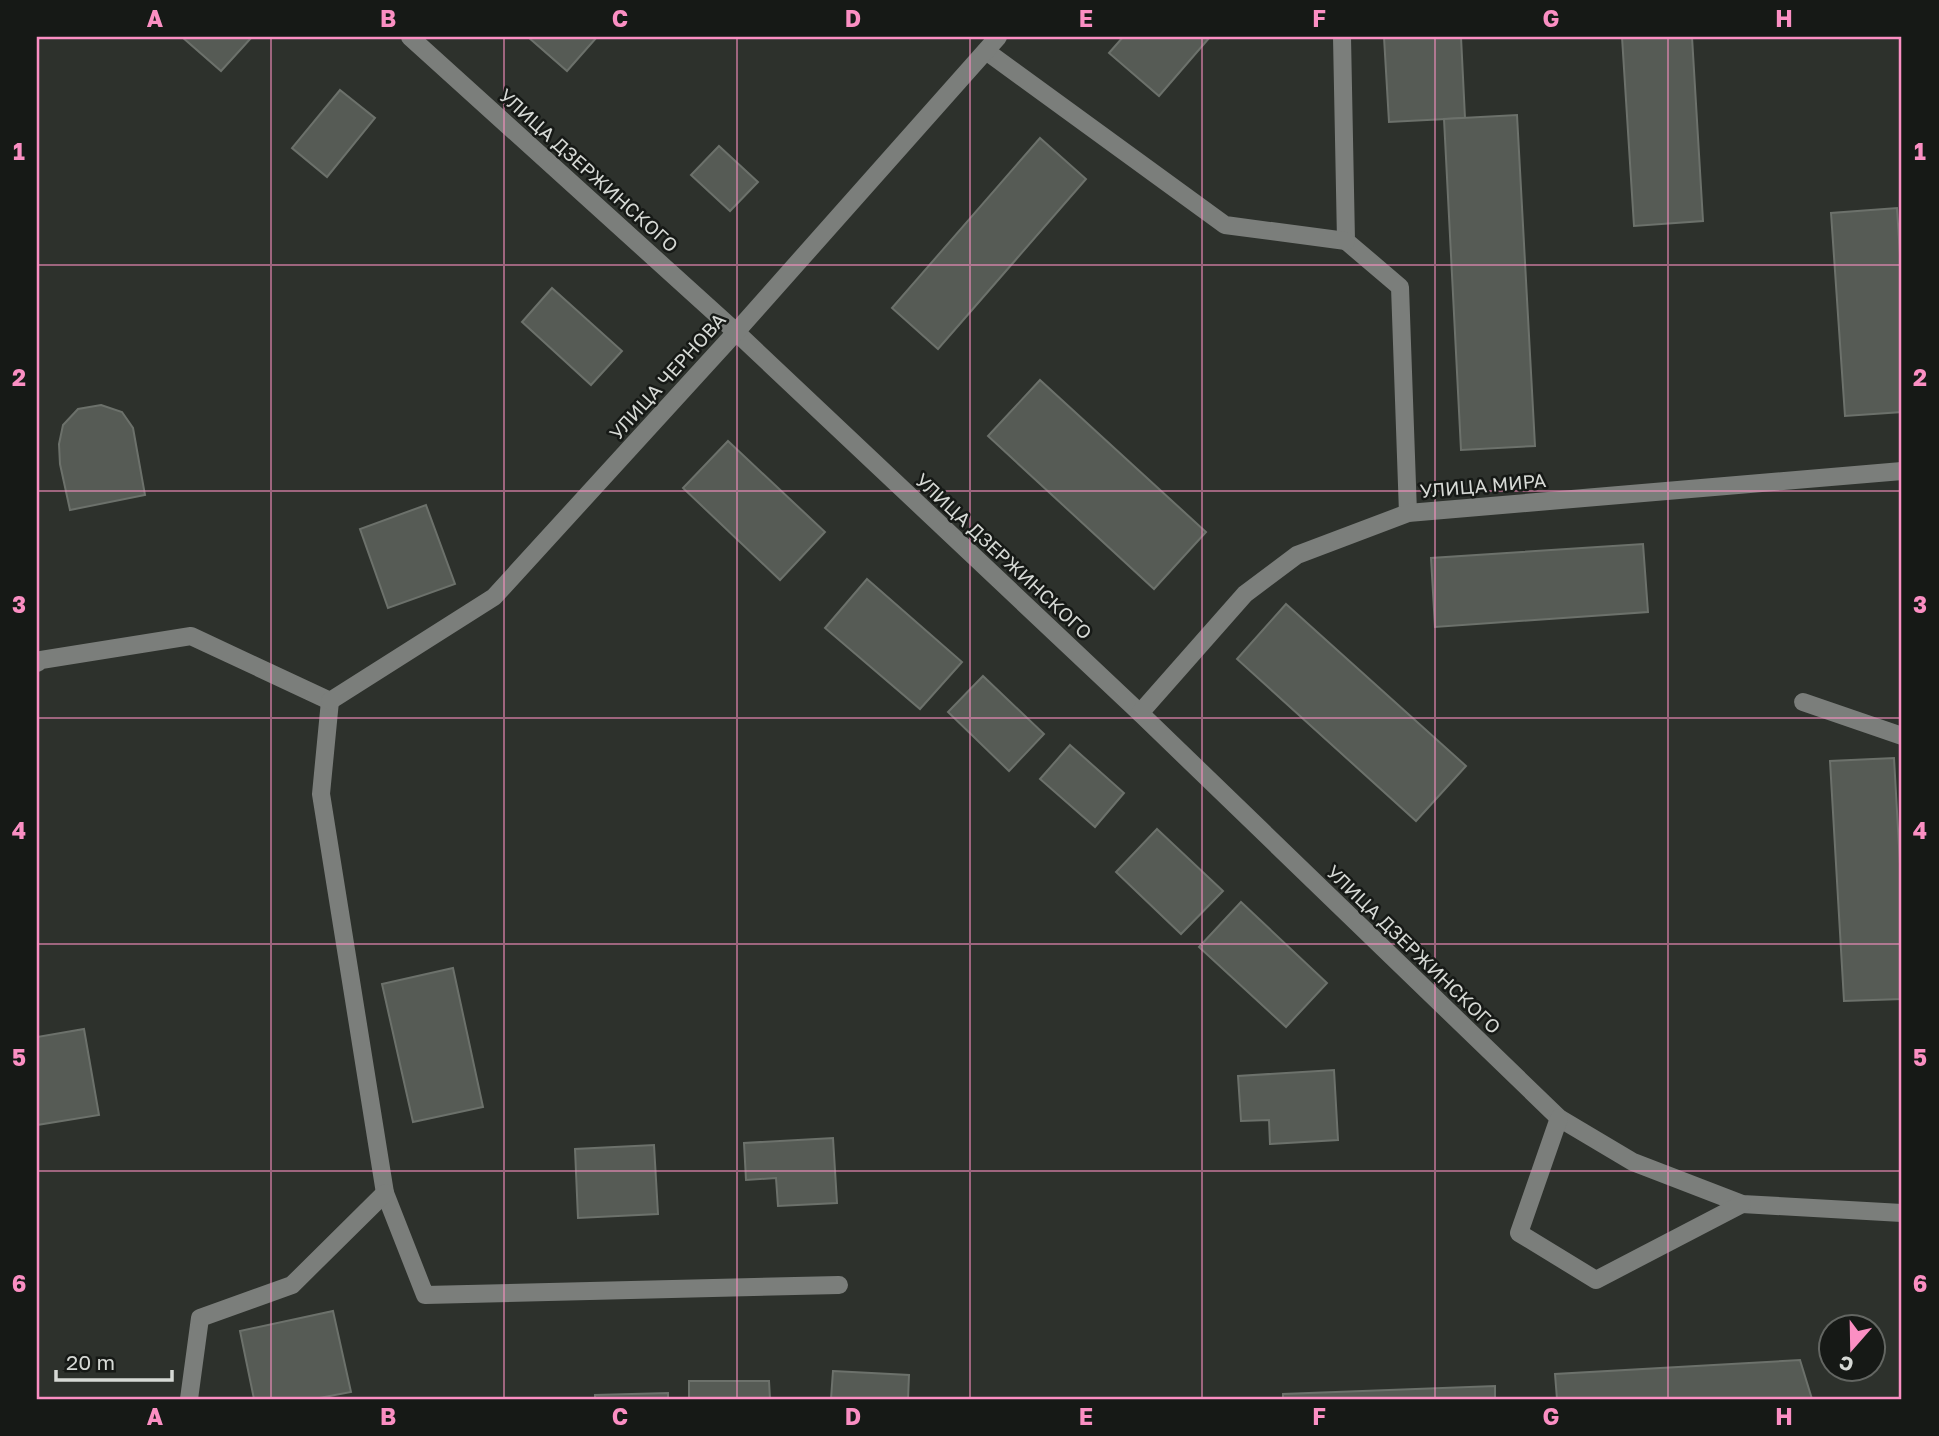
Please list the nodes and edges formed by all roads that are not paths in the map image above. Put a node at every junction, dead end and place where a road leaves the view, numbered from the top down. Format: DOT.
graph roads {
  1 [pos="410,37"];
  2 [pos="998,37"];
  3 [pos="1342,37"];
  4 [pos="986,51"];
  5 [pos="1346,241"];
  6 [pos="736,332"];
  7 [pos="1902,471"];
  8 [pos="1408,513"];
  9 [pos="38,659"];
  10 [pos="330,701"];
  11 [pos="1803,702"];
  12 [pos="1140,713"];
  13 [pos="1902,736"];
  14 [pos="1559,1118"];
  15 [pos="384,1192"];
  16 [pos="1742,1204"];
  17 [pos="1902,1213"];
  18 [pos="839,1285"];
  19 [pos="189,1399"];
  1 -- 6 [label="street, УЛИЦА ДЗЕРЖИНСКОГО"];
  2 -- 4 [label="street, УЛИЦА ЧЕРНОВА"];
  3 -- 5 [label="street"];
  4 -- 5 [label="street"];
  4 -- 6 [label="street, УЛИЦА ЧЕРНОВА"];
  5 -- 8 [label="street"];
  6 -- 10 [label="street, УЛИЦА ЧЕРНОВА"];
  6 -- 12 [label="street, УЛИЦА ДЗЕРЖИНСКОГО"];
  7 -- 8 [label="street, УЛИЦА МИРА"];
  8 -- 12 [label="street, УЛИЦА МИРА"];
  9 -- 10 [label="street"];
  10 -- 15 [label="street"];
  11 -- 13 [label="street"];
  12 -- 14 [label="street, УЛИЦА ДЗЕРЖИНСКОГО"];
  14 -- 16 [label="street, УЛИЦА ДЗЕРЖИНСКОГО"];
  14 -- 16 [label="street"];
  15 -- 18 [label="street"];
  15 -- 19 [label="street"];
  16 -- 17 [label="street"];
}
